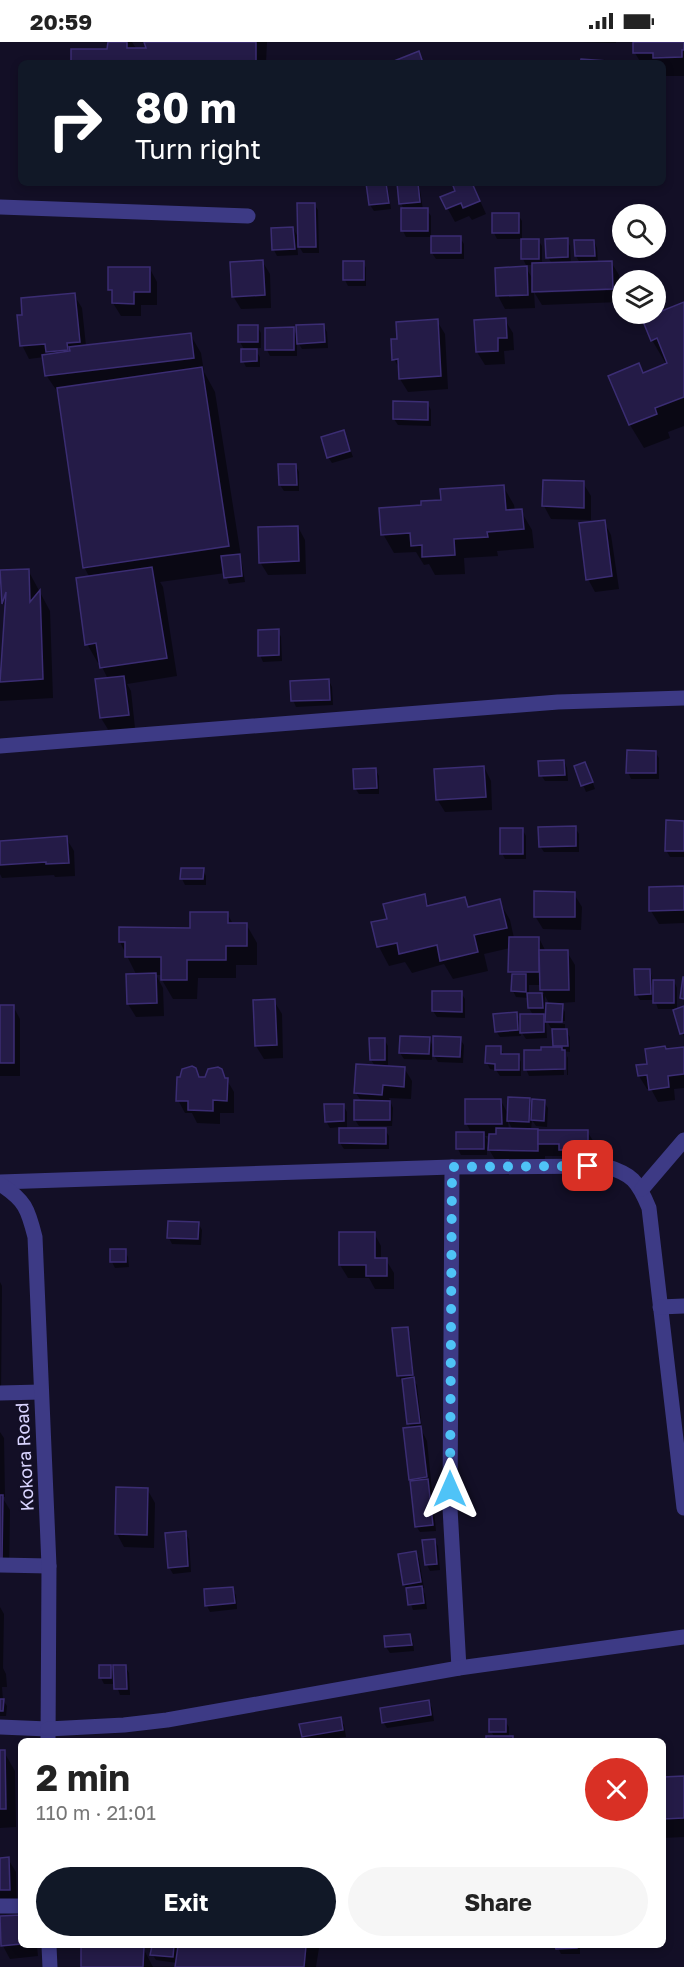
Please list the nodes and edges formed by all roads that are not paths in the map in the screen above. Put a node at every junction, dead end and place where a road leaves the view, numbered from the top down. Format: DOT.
graph roads {
  1 [pos="0,207"];
  2 [pos="248,216"];
  3 [pos="684,698"];
  4 [pos="0,746"];
  5 [pos="684,1140"];
  6 [pos="452,1167"];
  7 [pos="0,1183"];
  8 [pos="642,1189"];
  9 [pos="684,1306"];
  10 [pos="660,1307"];
  11 [pos="41,1392"];
  12 [pos="0,1393"];
  13 [pos="684,1508"];
  14 [pos="0,1565"];
  15 [pos="49,1566"];
  16 [pos="684,1637"];
  17 [pos="459,1668"];
  18 [pos="0,1727"];
  19 [pos="48,1735"];
  20 [pos="0,1906"];
  21 [pos="18,1906"];
  22 [pos="49,1948"];
  23 [pos="50,1967"];
  1 -- 2 [label="street"];
  3 -- 4 [label="street"];
  5 -- 8 [label="street"];
  6 -- 7 [label="street"];
  6 -- 8 [label="street"];
  6 -- 17 [label="street"];
  7 -- 11 [label="street, Kokora Road"];
  8 -- 10 [label="street"];
  9 -- 10 [label="street"];
  10 -- 13 [label="street"];
  11 -- 12 [label="street"];
  11 -- 15 [label="street, Kokora Road"];
  14 -- 15 [label="street"];
  15 -- 19 [label="street, Kokora Road"];
  16 -- 17 [label="street"];
  17 -- 19 [label="street"];
  18 -- 19 [label="street"];
  20 -- 21 [label="street"];
  22 -- 23 [label="street"];
}
